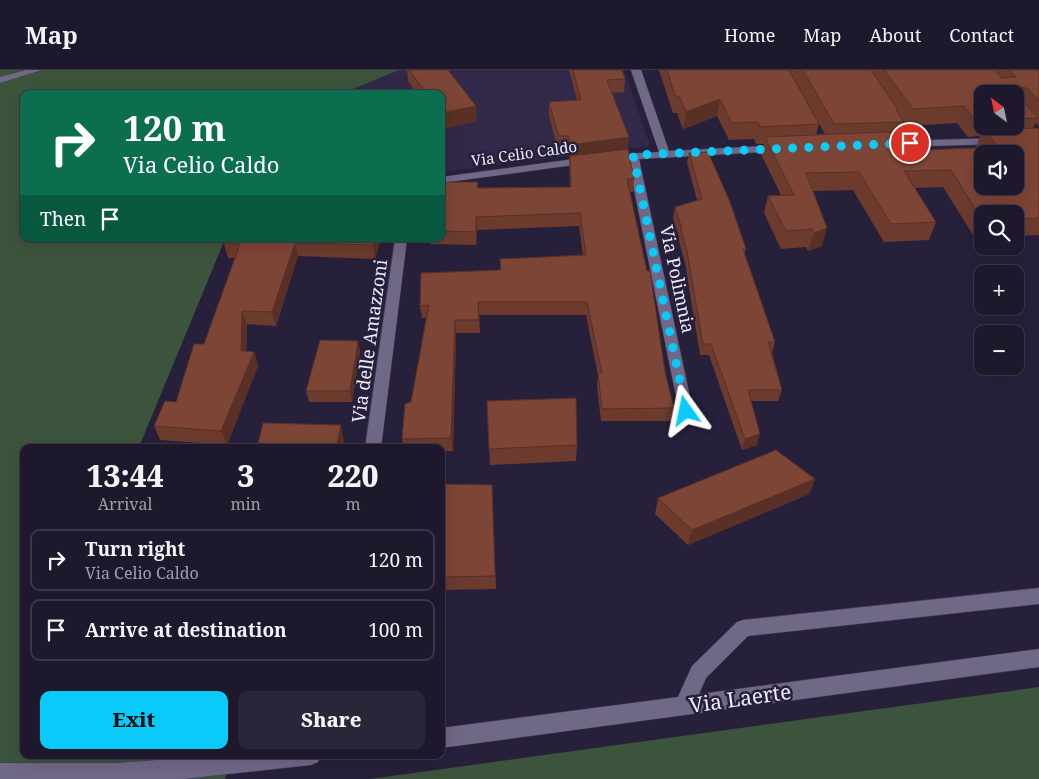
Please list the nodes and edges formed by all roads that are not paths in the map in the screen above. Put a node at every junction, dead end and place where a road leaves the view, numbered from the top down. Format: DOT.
graph roads {
  1 [pos="37,70"];
  2 [pos="636,70"];
  3 [pos="0,80"];
  4 [pos="1037,135"];
  5 [pos="882,144"];
  6 [pos="794,148"];
  7 [pos="664,154"];
  8 [pos="633,155"];
  9 [pos="445,179"];
  10 [pos="402,242"];
  11 [pos="686,411"];
  12 [pos="374,444"];
  13 [pos="1039,596"];
  14 [pos="1039,658"];
  15 [pos="684,706"];
  16 [pos="445,737"];
  17 [pos="272,759"];
  18 [pos="0,773"];
  1 -- 3 [label="street"];
  2 -- 7 [label="street"];
  4 -- 5 [label="street"];
  6 -- 7 [label="street, Via Celio Caldo"];
  7 -- 8 [label="street, Via Celio Caldo"];
  8 -- 9 [label="street, Via Celio Caldo"];
  8 -- 11 [label="street, Via Polimnia"];
  10 -- 12 [label="street, Via delle Amazzoni"];
  13 -- 15 [label="street"];
  14 -- 15 [label="street, Via Laerte"];
  15 -- 16 [label="street, Via Laerte"];
  17 -- 18 [label="street"];
}
